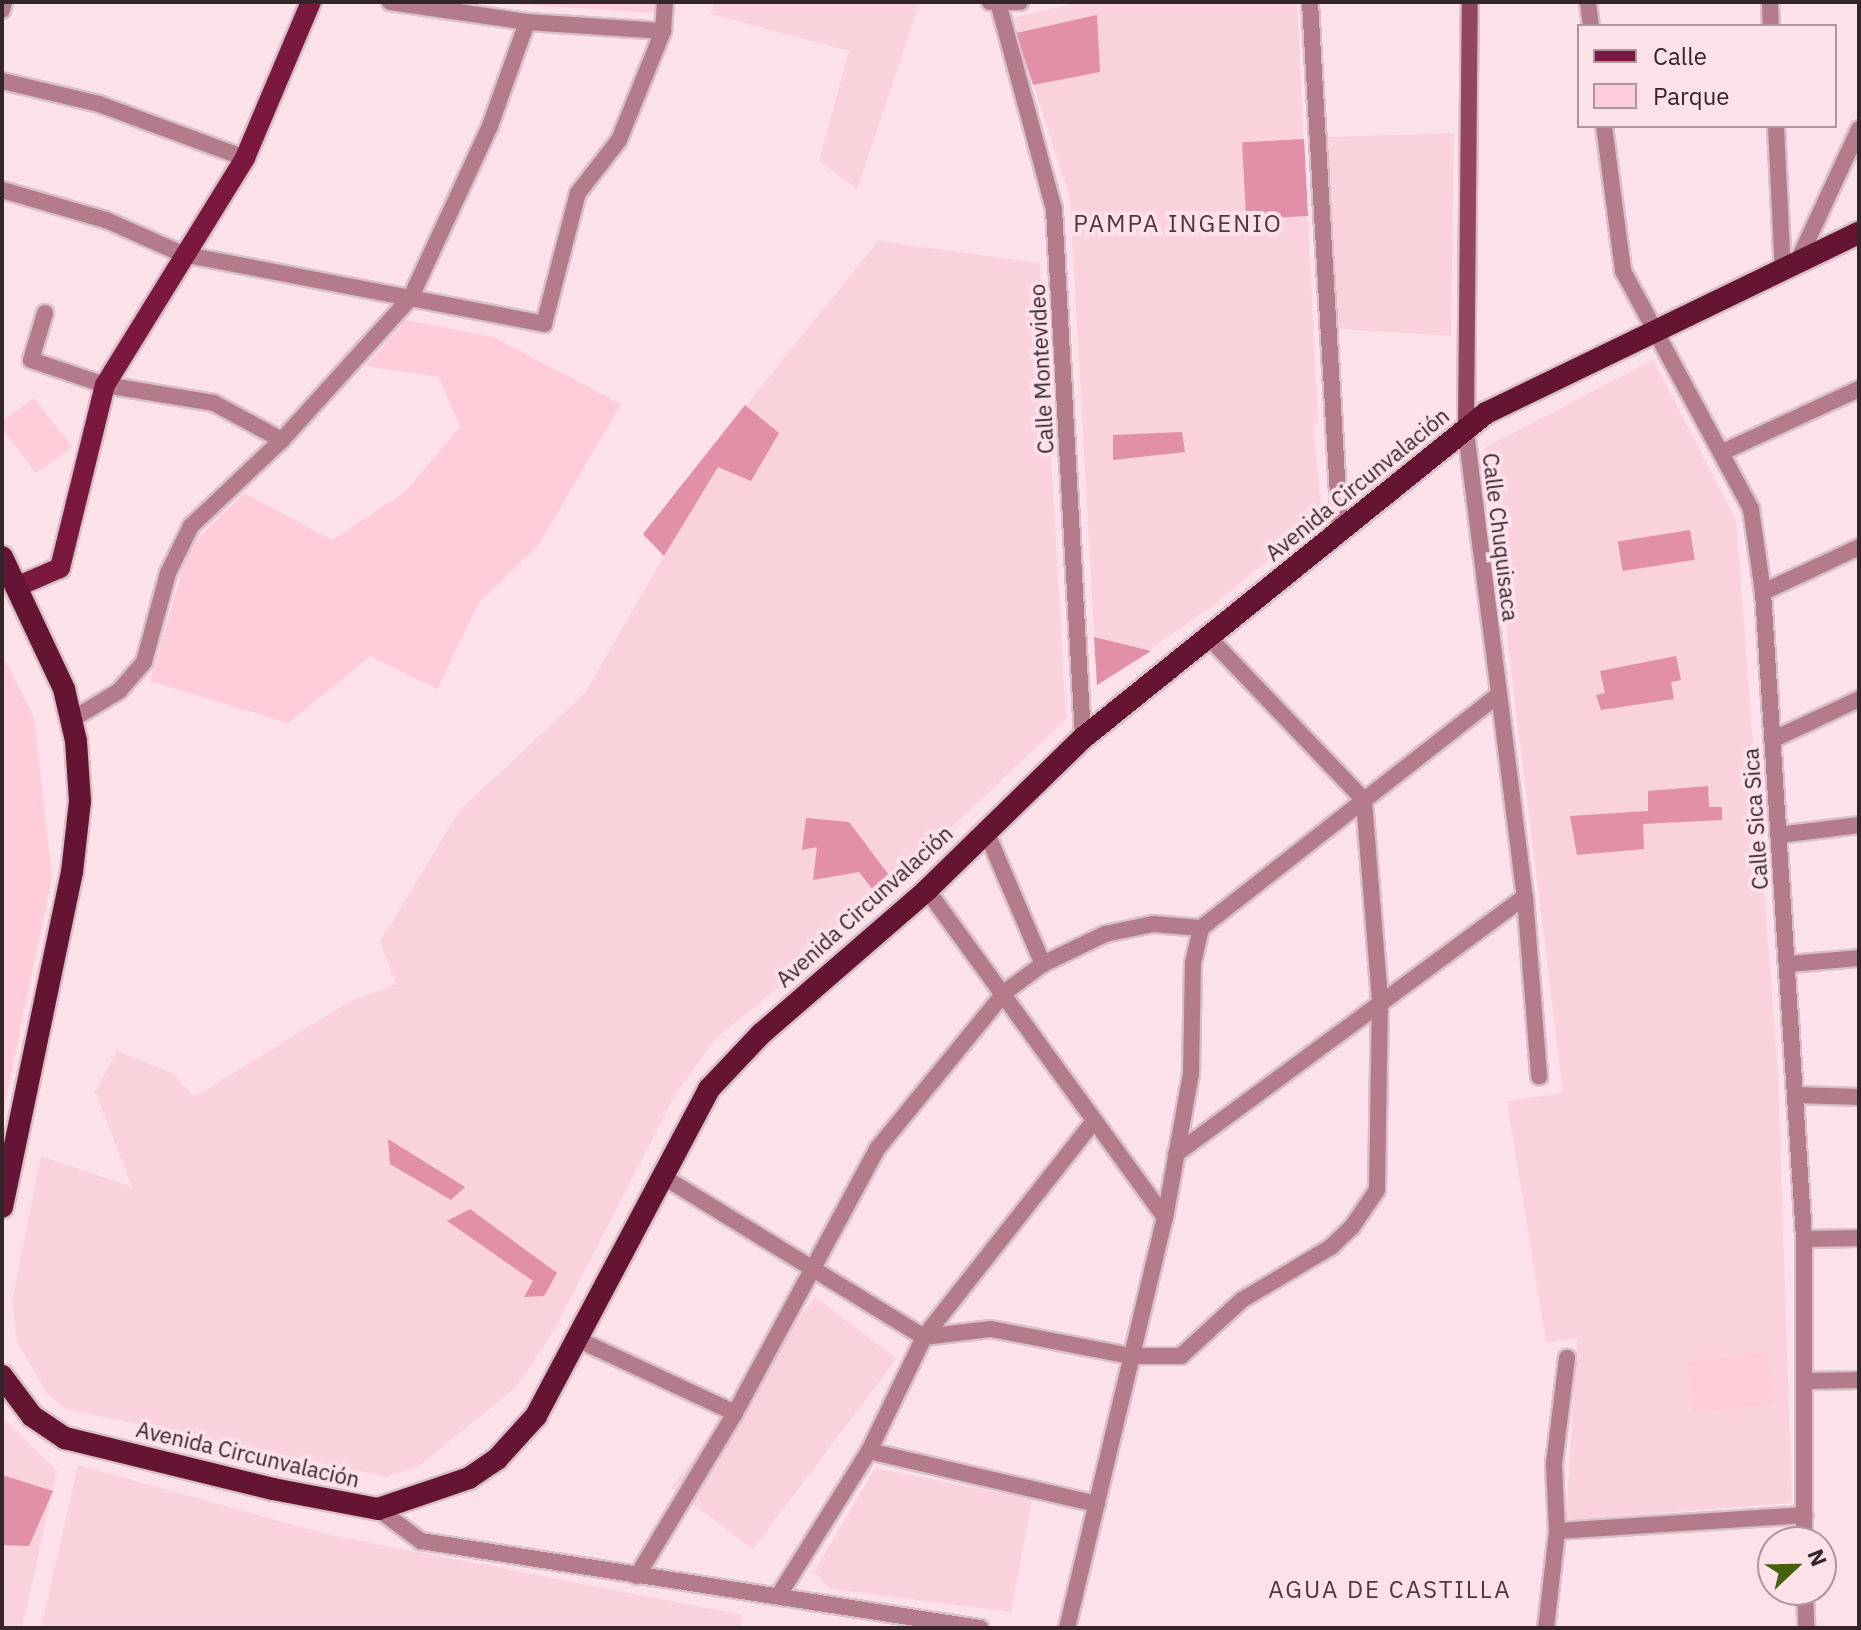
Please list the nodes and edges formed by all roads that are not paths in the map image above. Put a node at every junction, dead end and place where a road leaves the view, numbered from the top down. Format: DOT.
graph roads {
  1 [pos="4,2"];
  2 [pos="311,2"];
  3 [pos="390,2"];
  4 [pos="665,2"];
  5 [pos="995,2"];
  6 [pos="1020,2"];
  7 [pos="1310,2"];
  8 [pos="1470,2"];
  9 [pos="1588,2"];
  10 [pos="1770,2"];
  11 [pos="2,10"];
  12 [pos="527,22"];
  13 [pos="1591,24"];
  14 [pos="1771,24"];
  15 [pos="663,31"];
  16 [pos="2,81"];
  17 [pos="1604,128"];
  18 [pos="1776,128"];
  19 [pos="1859,129"];
  20 [pos="245,158"];
  21 [pos="2,190"];
  22 [pos="1859,233"];
  23 [pos="182,254"];
  24 [pos="1789,268"];
  25 [pos="411,297"];
  26 [pos="45,313"];
  27 [pos="1655,333"];
  28 [pos="105,385"];
  29 [pos="1859,389"];
  30 [pos="1466,432"];
  31 [pos="282,440"];
  32 [pos="1723,452"];
  33 [pos="1340,530"];
  34 [pos="1859,547"];
  35 [pos="2,557"];
  36 [pos="16,587"];
  37 [pos="1763,592"];
  38 [pos="1208,637"];
  39 [pos="1498,695"];
  40 [pos="1859,699"];
  41 [pos="71,720"];
  42 [pos="1083,738"];
  43 [pos="1772,740"];
  44 [pos="1364,800"];
  45 [pos="1859,825"];
  46 [pos="985,829"];
  47 [pos="1779,835"];
  48 [pos="927,890"];
  49 [pos="1525,897"];
  50 [pos="1201,928"];
  51 [pos="1859,958"];
  52 [pos="1043,964"];
  53 [pos="1788,964"];
  54 [pos="1005,992"];
  55 [pos="1380,1000"];
  56 [pos="1539,1076"];
  57 [pos="1797,1095"];
  58 [pos="1859,1097"];
  59 [pos="1094,1121"];
  60 [pos="1176,1154"];
  61 [pos="662,1176"];
  62 [pos="2,1207"];
  63 [pos="1165,1218"];
  64 [pos="1859,1238"];
  65 [pos="1804,1239"];
  66 [pos="808,1270"];
  67 [pos="924,1337"];
  68 [pos="579,1340"];
  69 [pos="1131,1356"];
  70 [pos="1567,1358"];
  71 [pos="2,1376"];
  72 [pos="1859,1380"];
  73 [pos="1805,1381"];
  74 [pos="735,1413"];
  75 [pos="869,1451"];
  76 [pos="1097,1504"];
  77 [pos="378,1509"];
  78 [pos="1804,1515"];
  79 [pos="1804,1526"];
  80 [pos="1557,1531"];
  81 [pos="637,1576"];
  82 [pos="779,1595"];
  83 [pos="1805,1606"];
  84 [pos="980,1628"];
  85 [pos="1067,1628"];
  86 [pos="1546,1628"];
  87 [pos="1806,1628"];
  1 -- 11 [label="street"];
  2 -- 20 [label="main road"];
  3 -- 12 [label="street"];
  4 -- 15 [label="street"];
  5 -- 6 [label="street, Calle Montevideo"];
  5 -- 42 [label="street, Calle Montevideo"];
  7 -- 33 [label="street"];
  8 -- 30 [label="main road, Calle Chuquisaca"];
  9 -- 13 [label="street"];
  10 -- 14 [label="street"];
  12 -- 15 [label="street"];
  12 -- 25 [label="street"];
  15 -- 25 [label="street"];
  16 -- 20 [label="street"];
  17 -- 27 [label="street, Calle Sica Sica"];
  18 -- 24 [label="street"];
  19 -- 24 [label="street"];
  20 -- 23 [label="main road"];
  21 -- 23 [label="street"];
  22 -- 24 [label="highway, Avenida Circunvalación"];
  23 -- 25 [label="street"];
  23 -- 28 [label="main road"];
  24 -- 27 [label="highway, Avenida Circunvalación"];
  25 -- 31 [label="street"];
  26 -- 28 [label="street"];
  27 -- 30 [label="highway, Avenida Circunvalación"];
  27 -- 32 [label="street, Calle Sica Sica"];
  28 -- 31 [label="street"];
  28 -- 36 [label="main road"];
  29 -- 32 [label="street"];
  30 -- 33 [label="highway, Avenida Circunvalación"];
  30 -- 39 [label="street, Calle Chuquisaca"];
  31 -- 41 [label="street"];
  32 -- 37 [label="street, Calle Sica Sica"];
  33 -- 38 [label="highway, Avenida Circunvalación"];
  34 -- 37 [label="street"];
  35 -- 36 [label="highway"];
  36 -- 41 [label="highway"];
  37 -- 43 [label="street, Calle Sica Sica"];
  38 -- 42 [label="highway, Avenida Circunvalación"];
  38 -- 44 [label="street"];
  39 -- 44 [label="street"];
  39 -- 49 [label="street, Calle Chuquisaca"];
  40 -- 43 [label="street"];
  41 -- 62 [label="highway"];
  42 -- 46 [label="highway, Avenida Circunvalación"];
  43 -- 47 [label="street, Calle Sica Sica"];
  44 -- 50 [label="street"];
  44 -- 55 [label="street"];
  45 -- 47 [label="street"];
  46 -- 48 [label="highway, Avenida Circunvalación"];
  46 -- 52 [label="street"];
  47 -- 53 [label="street, Calle Sica Sica"];
  48 -- 54 [label="street"];
  48 -- 61 [label="highway, Avenida Circunvalación"];
  49 -- 55 [label="street"];
  49 -- 56 [label="street, Calle Chuquisaca"];
  50 -- 52 [label="street"];
  50 -- 60 [label="street"];
  51 -- 53 [label="street"];
  52 -- 54 [label="street"];
  53 -- 57 [label="street, Calle Sica Sica"];
  54 -- 59 [label="street"];
  54 -- 66 [label="street"];
  55 -- 60 [label="street"];
  55 -- 69 [label="street"];
  57 -- 58 [label="street"];
  57 -- 65 [label="street, Calle Sica Sica"];
  59 -- 63 [label="street"];
  59 -- 67 [label="street"];
  60 -- 63 [label="street"];
  61 -- 66 [label="street"];
  61 -- 68 [label="highway, Avenida Circunvalación"];
  63 -- 69 [label="street"];
  64 -- 65 [label="street"];
  65 -- 73 [label="street, Calle Sica Sica"];
  66 -- 67 [label="street"];
  66 -- 74 [label="street"];
  67 -- 69 [label="street"];
  67 -- 75 [label="street"];
  68 -- 74 [label="street"];
  68 -- 77 [label="highway, Avenida Circunvalación"];
  69 -- 76 [label="street"];
  70 -- 80 [label="street"];
  71 -- 77 [label="highway, Avenida Circunvalación"];
  72 -- 73 [label="street"];
  73 -- 78 [label="street, Calle Sica Sica"];
  74 -- 81 [label="street"];
  75 -- 76 [label="street"];
  75 -- 82 [label="street"];
  76 -- 85 [label="street"];
  77 -- 81 [label="street"];
  78 -- 79 [label="street, Calle Sica Sica"];
  78 -- 80 [label="street"];
  80 -- 86 [label="street"];
  81 -- 82 [label="street"];
  82 -- 84 [label="street"];
  83 -- 87 [label="street"];
}
